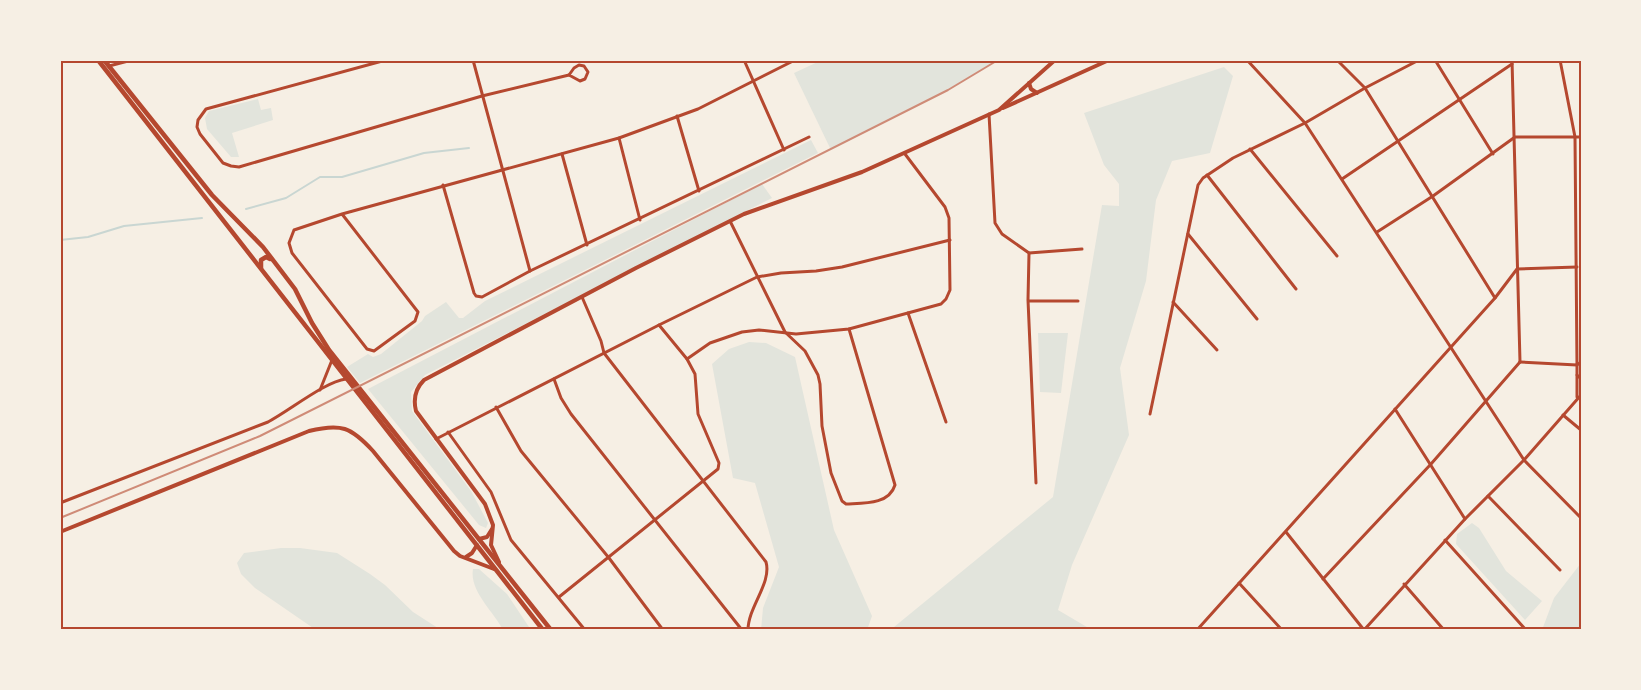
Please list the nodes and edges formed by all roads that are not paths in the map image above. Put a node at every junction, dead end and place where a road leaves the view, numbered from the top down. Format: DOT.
graph roads {
  1 [pos="98,60"];
  2 [pos="104,60"];
  3 [pos="132,60"];
  4 [pos="386,60"];
  5 [pos="472,60"];
  6 [pos="744,60"];
  7 [pos="795,60"];
  8 [pos="1055,60"];
  9 [pos="1109,60"];
  10 [pos="1247,60"];
  11 [pos="1337,60"];
  12 [pos="1419,60"];
  13 [pos="1435,60"];
  14 [pos="1560,60"];
  15 [pos="1512,62"];
  16 [pos="109,66"];
  17 [pos="569,75"];
  18 [pos="753,80"];
  19 [pos="1029,83"];
  20 [pos="1365,87"];
  21 [pos="1037,93"];
  22 [pos="482,96"];
  23 [pos="1458,99"];
  24 [pos="999,110"];
  25 [pos="989,114"];
  26 [pos="676,116"];
  27 [pos="1305,123"];
  28 [pos="809,137"];
  29 [pos="1515,137"];
  30 [pos="1575,137"];
  31 [pos="1581,137"];
  32 [pos="619,138"];
  33 [pos="1399,140"];
  34 [pos="1251,149"];
  35 [pos="784,150"];
  36 [pos="562,154"];
  37 [pos="905,154"];
  38 [pos="1492,154"];
  39 [pos="502,170"];
  40 [pos="1207,175"];
  41 [pos="1342,179"];
  42 [pos="443,185"];
  43 [pos="699,191"];
  44 [pos="1433,196"];
  45 [pos="1581,197"];
  46 [pos="1575,198"];
  47 [pos="342,214"];
  48 [pos="640,220"];
  49 [pos="730,221"];
  50 [pos="1377,232"];
  51 [pos="1188,234"];
  52 [pos="950,240"];
  53 [pos="587,245"];
  54 [pos="1082,249"];
  55 [pos="1029,253"];
  56 [pos="1337,256"];
  57 [pos="1579,258"];
  58 [pos="273,260"];
  59 [pos="1577,267"];
  60 [pos="1517,269"];
  61 [pos="262,271"];
  62 [pos="530,271"];
  63 [pos="757,277"];
  64 [pos="1296,289"];
  65 [pos="582,297"];
  66 [pos="1494,298"];
  67 [pos="1028,300"];
  68 [pos="1078,302"];
  69 [pos="1173,302"];
  70 [pos="908,313"];
  71 [pos="1257,319"];
  72 [pos="1576,320"];
  73 [pos="1581,320"];
  74 [pos="659,325"];
  75 [pos="849,329"];
  76 [pos="785,332"];
  77 [pos="1577,338"];
  78 [pos="1581,345"];
  79 [pos="1451,346"];
  80 [pos="1217,350"];
  81 [pos="604,353"];
  82 [pos="687,359"];
  83 [pos="332,360"];
  84 [pos="1520,362"];
  85 [pos="1579,364"];
  86 [pos="1577,375"];
  87 [pos="346,379"];
  88 [pos="554,379"];
  89 [pos="1581,379"];
  90 [pos="319,392"];
  91 [pos="1581,395"];
  92 [pos="1577,399"];
  93 [pos="1486,401"];
  94 [pos="496,407"];
  95 [pos="1395,408"];
  96 [pos="1150,414"];
  97 [pos="1563,415"];
  98 [pos="946,422"];
  99 [pos="1581,430"];
  100 [pos="448,432"];
  101 [pos="436,439"];
  102 [pos="1524,460"];
  103 [pos="414,461"];
  104 [pos="1431,464"];
  105 [pos="703,482"];
  106 [pos="1036,483"];
  107 [pos="1488,496"];
  108 [pos="60,503"];
  109 [pos="1581,518"];
  110 [pos="1464,519"];
  111 [pos="655,520"];
  112 [pos="493,525"];
  113 [pos="60,532"];
  114 [pos="1286,532"];
  115 [pos="479,539"];
  116 [pos="1445,540"];
  117 [pos="477,546"];
  118 [pos="465,557"];
  119 [pos="609,558"];
  120 [pos="496,570"];
  121 [pos="1560,570"];
  122 [pos="506,573"];
  123 [pos="1323,579"];
  124 [pos="1239,583"];
  125 [pos="1404,585"];
  126 [pos="559,597"];
  127 [pos="543,630"];
  128 [pos="551,630"];
  129 [pos="585,630"];
  130 [pos="663,630"];
  131 [pos="742,630"];
  132 [pos="748,630"];
  133 [pos="1197,630"];
  134 [pos="1282,630"];
  135 [pos="1364,630"];
  136 [pos="1444,630"];
  137 [pos="1526,630"];
  1 -- 61 [label="main road"];
  2 -- 16 [label="main road"];
  3 -- 16 [label="street"];
  4 -- 22 [label="street"];
  5 -- 22 [label="street"];
  6 -- 18 [label="street"];
  7 -- 18 [label="street"];
  8 -- 19 [label="main road"];
  9 -- 21 [label="main road"];
  10 -- 27 [label="street"];
  11 -- 20 [label="street"];
  12 -- 20 [label="street"];
  13 -- 23 [label="street"];
  14 -- 30 [label="street"];
  15 -- 23 [label="street"];
  15 -- 29 [label="street"];
  16 -- 58 [label="main road"];
  17 -- 17 [label="street"];
  17 -- 22 [label="street"];
  18 -- 26 [label="street"];
  18 -- 35 [label="street"];
  19 -- 21 [label="main road"];
  19 -- 24 [label="main road"];
  20 -- 27 [label="street"];
  20 -- 33 [label="street"];
  21 -- 24 [label="main road"];
  22 -- 39 [label="street"];
  23 -- 33 [label="street"];
  23 -- 38 [label="street"];
  24 -- 25 [label="main road"];
  25 -- 37 [label="main road"];
  25 -- 55 [label="street"];
  26 -- 32 [label="street"];
  26 -- 43 [label="street"];
  27 -- 34 [label="street"];
  27 -- 41 [label="street"];
  28 -- 35 [label="street"];
  29 -- 30 [label="street"];
  29 -- 38 [label="street"];
  29 -- 60 [label="street"];
  30 -- 31 [label="street"];
  30 -- 46 [label="street"];
  32 -- 36 [label="street"];
  32 -- 48 [label="street"];
  33 -- 41 [label="street"];
  33 -- 44 [label="street"];
  34 -- 40 [label="street"];
  34 -- 56 [label="street"];
  35 -- 43 [label="street"];
  36 -- 39 [label="street"];
  36 -- 53 [label="street"];
  37 -- 49 [label="main road"];
  37 -- 52 [label="street"];
  38 -- 44 [label="street"];
  39 -- 42 [label="street"];
  39 -- 62 [label="street"];
  40 -- 51 [label="street"];
  40 -- 64 [label="street"];
  41 -- 50 [label="street"];
  42 -- 47 [label="street"];
  42 -- 62 [label="street"];
  43 -- 48 [label="street"];
  44 -- 50 [label="street"];
  44 -- 66 [label="street"];
  45 -- 46 [label="street"];
  46 -- 57 [label="street"];
  47 -- 47 [label="street"];
  48 -- 53 [label="street"];
  49 -- 63 [label="street"];
  49 -- 65 [label="main road"];
  50 -- 79 [label="street"];
  51 -- 69 [label="street"];
  51 -- 71 [label="street"];
  52 -- 63 [label="street"];
  52 -- 70 [label="street"];
  53 -- 62 [label="street"];
  54 -- 55 [label="street"];
  55 -- 67 [label="street"];
  57 -- 59 [label="street"];
  58 -- 61 [label="main road"];
  58 -- 103 [label="main road"];
  59 -- 60 [label="street"];
  59 -- 72 [label="street"];
  60 -- 66 [label="street"];
  60 -- 84 [label="street"];
  61 -- 83 [label="main road"];
  63 -- 74 [label="street"];
  63 -- 76 [label="street"];
  65 -- 81 [label="street"];
  65 -- 101 [label="main road"];
  66 -- 79 [label="street"];
  67 -- 68 [label="street"];
  67 -- 106 [label="street"];
  69 -- 80 [label="street"];
  69 -- 96 [label="street"];
  70 -- 75 [label="street"];
  70 -- 98 [label="street"];
  72 -- 73 [label="street"];
  72 -- 77 [label="street"];
  74 -- 81 [label="street"];
  74 -- 82 [label="street"];
  75 -- 76 [label="street"];
  75 -- 76 [label="street"];
  76 -- 82 [label="street"];
  77 -- 78 [label="street"];
  77 -- 85 [label="street"];
  79 -- 93 [label="street"];
  79 -- 95 [label="street"];
  81 -- 88 [label="street"];
  81 -- 105 [label="street"];
  82 -- 105 [label="street"];
  83 -- 87 [label="main road"];
  83 -- 90 [label="street"];
  84 -- 85 [label="street"];
  84 -- 93 [label="street"];
  85 -- 86 [label="street"];
  86 -- 89 [label="street"];
  86 -- 92 [label="street"];
  87 -- 90 [label="street"];
  87 -- 103 [label="main road"];
  88 -- 94 [label="street"];
  88 -- 111 [label="street"];
  90 -- 108 [label="street"];
  91 -- 92 [label="street"];
  92 -- 97 [label="street"];
  93 -- 102 [label="street"];
  93 -- 104 [label="street"];
  94 -- 100 [label="street"];
  94 -- 119 [label="street"];
  95 -- 104 [label="street"];
  95 -- 114 [label="street"];
  97 -- 99 [label="street"];
  97 -- 102 [label="street"];
  100 -- 101 [label="street"];
  100 -- 126 [label="street"];
  101 -- 112 [label="main road"];
  102 -- 107 [label="street"];
  102 -- 109 [label="street"];
  103 -- 115 [label="main road"];
  103 -- 117 [label="main road"];
  104 -- 110 [label="street"];
  104 -- 123 [label="street"];
  105 -- 111 [label="street"];
  105 -- 132 [label="street"];
  107 -- 110 [label="street"];
  107 -- 121 [label="street"];
  110 -- 116 [label="street"];
  111 -- 119 [label="street"];
  111 -- 131 [label="street"];
  112 -- 115 [label="main road"];
  112 -- 122 [label="main road"];
  113 -- 118 [label="main road"];
  114 -- 123 [label="street"];
  114 -- 124 [label="street"];
  115 -- 122 [label="main road"];
  116 -- 125 [label="street"];
  116 -- 137 [label="street"];
  117 -- 118 [label="main road"];
  117 -- 120 [label="main road"];
  118 -- 120 [label="main road"];
  119 -- 126 [label="street"];
  119 -- 130 [label="street"];
  120 -- 127 [label="main road"];
  122 -- 128 [label="main road"];
  123 -- 135 [label="street"];
  124 -- 133 [label="street"];
  124 -- 134 [label="street"];
  125 -- 135 [label="street"];
  125 -- 136 [label="street"];
  126 -- 129 [label="street"];
}
